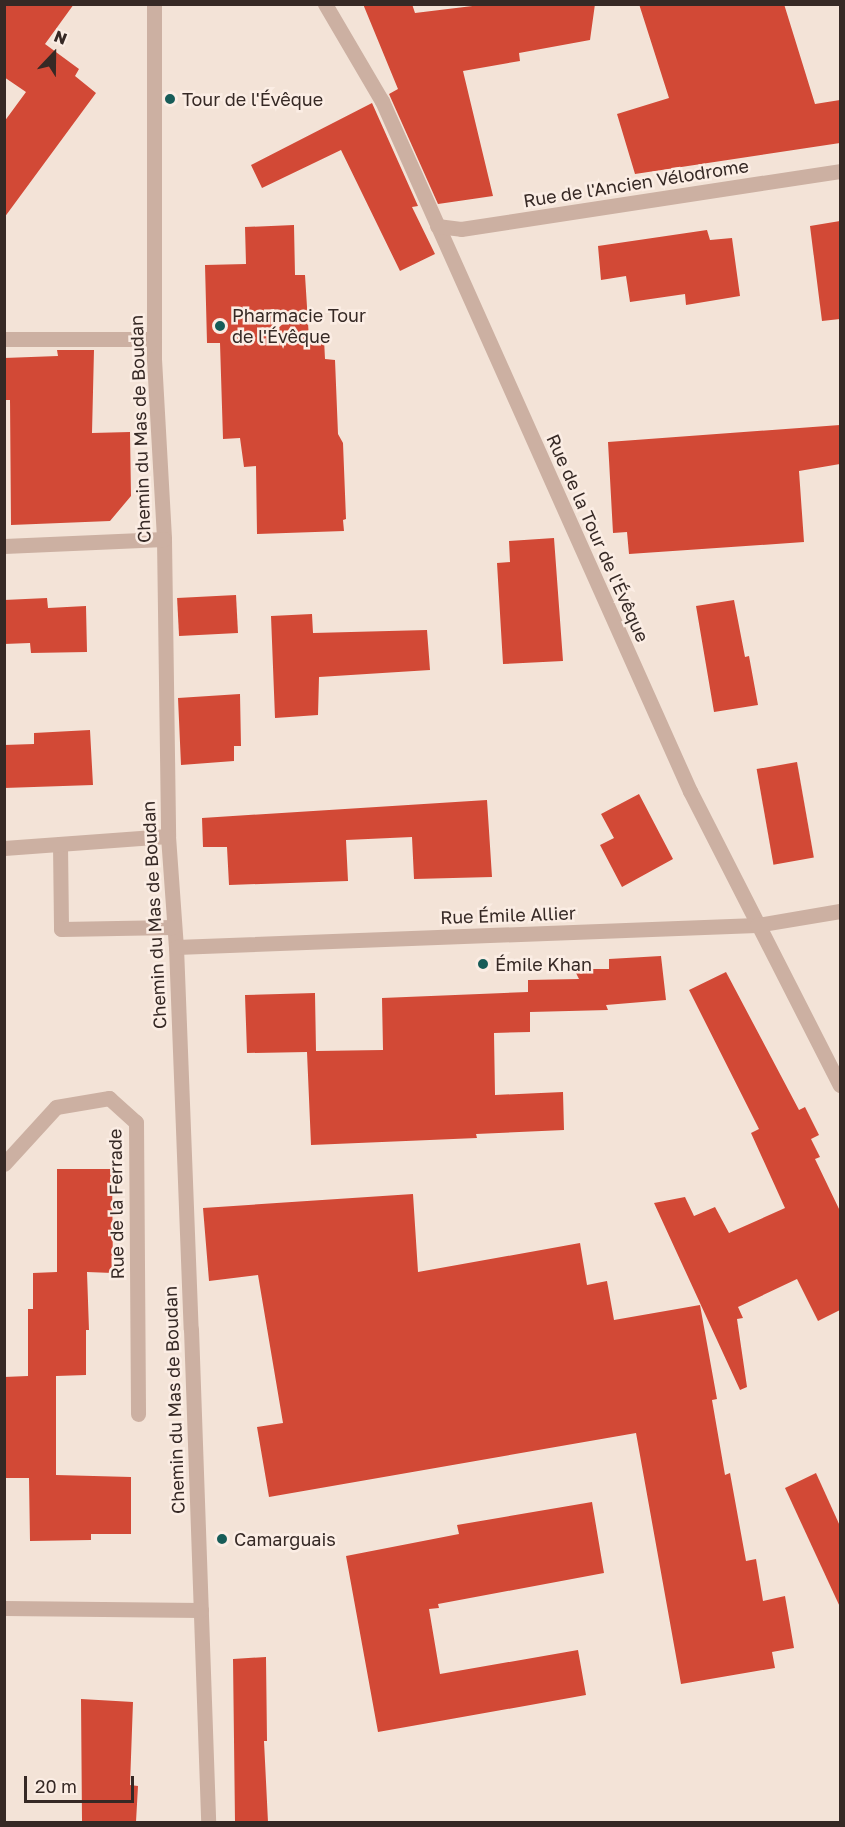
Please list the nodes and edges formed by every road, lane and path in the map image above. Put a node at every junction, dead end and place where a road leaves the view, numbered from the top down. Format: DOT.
graph roads {
  1 [pos="154,4"];
  2 [pos="325,4"];
  3 [pos="840,171"];
  4 [pos="437,226"];
  5 [pos="4,339"];
  6 [pos="154,339"];
  7 [pos="164,538"];
  8 [pos="4,546"];
  9 [pos="168,836"];
  10 [pos="60,844"];
  11 [pos="4,848"];
  12 [pos="840,911"];
  13 [pos="757,925"];
  14 [pos="174,927"];
  15 [pos="176,947"];
  16 [pos="840,1085"];
  17 [pos="4,1164"];
  18 [pos="138,1414"];
  19 [pos="4,1608"];
  20 [pos="201,1610"];
  21 [pos="208,1822"];
  1 -- 6 [label="street, Chemin du Mas de Boudan"];
  2 -- 4 [label="street, Rue de la Tour de l'Évêque"];
  3 -- 4 [label="street, Rue de l'Ancien Vélodrome"];
  4 -- 13 [label="street, Rue de la Tour de l'Évêque"];
  5 -- 6 [label="street"];
  6 -- 7 [label="street, Chemin du Mas de Boudan"];
  7 -- 8 [label="street"];
  7 -- 9 [label="street, Chemin du Mas de Boudan"];
  9 -- 10 [label="street"];
  9 -- 14 [label="street, Chemin du Mas de Boudan"];
  10 -- 11 [label="street"];
  10 -- 14 [label="street"];
  12 -- 13 [label="street, Rue Émile Allier"];
  13 -- 15 [label="street, Rue Émile Allier"];
  13 -- 16 [label="street, Rue de la Tour de l'Évêque"];
  14 -- 15 [label="street, Chemin du Mas de Boudan"];
  15 -- 20 [label="street, Chemin du Mas de Boudan"];
  17 -- 18 [label="street, Rue de la Ferrade"];
  19 -- 20 [label="street"];
  20 -- 21 [label="street, Chemin du Mas de Boudan"];
}
